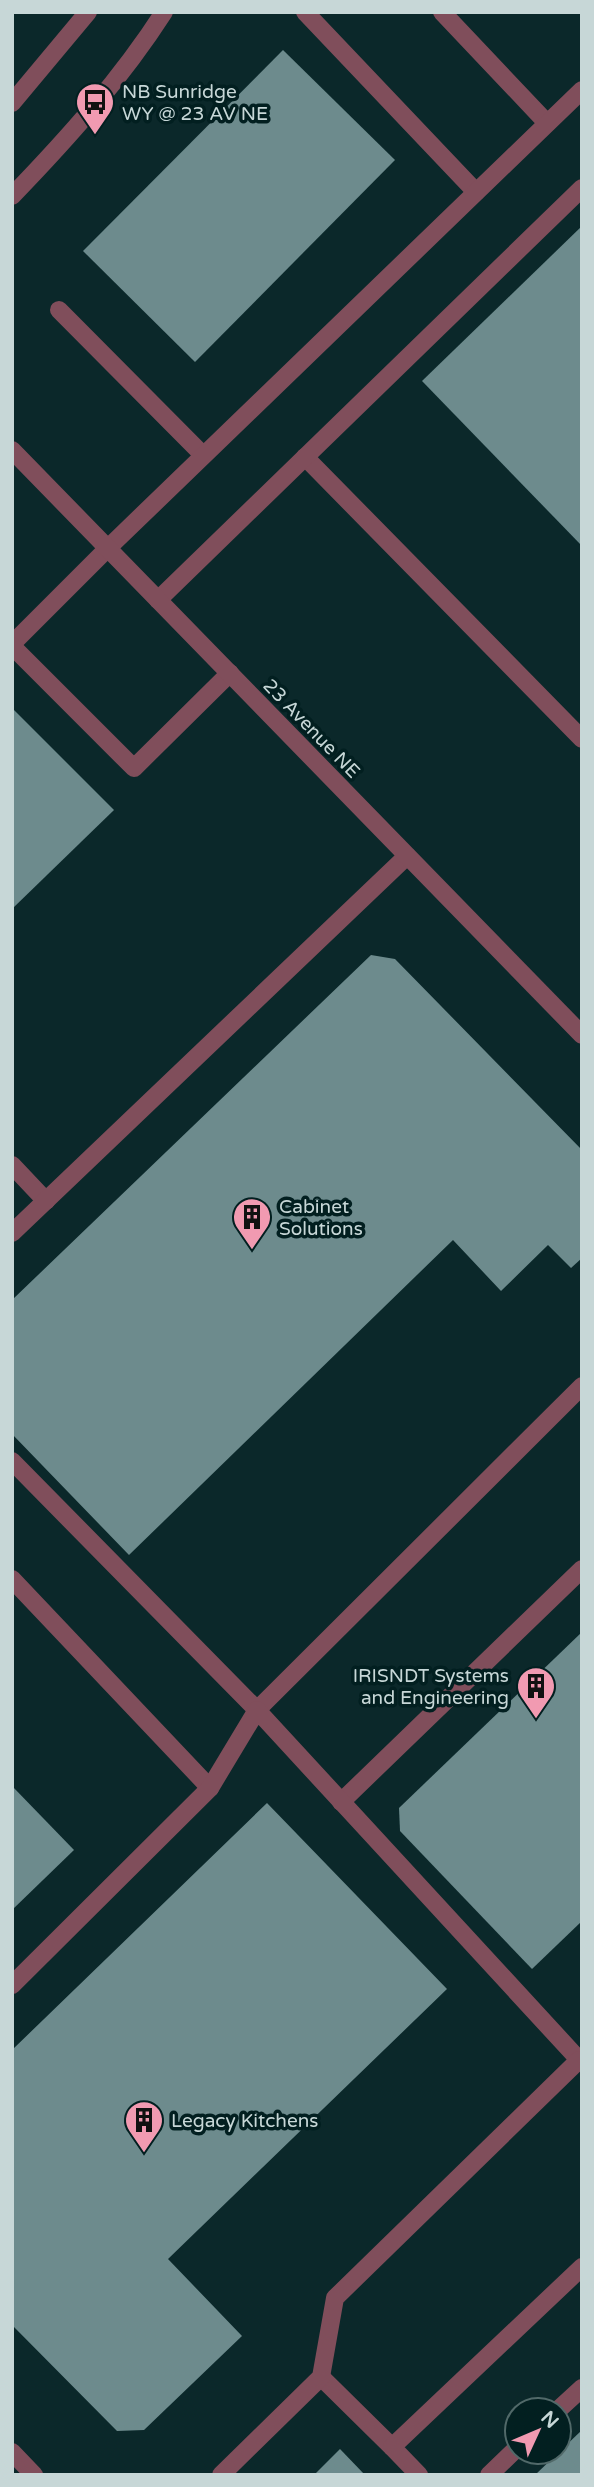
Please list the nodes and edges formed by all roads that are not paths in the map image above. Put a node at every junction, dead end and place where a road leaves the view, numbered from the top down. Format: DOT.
graph roads {
  1 [pos="88,12"];
  2 [pos="164,12"];
  3 [pos="305,12"];
  4 [pos="442,12"];
  5 [pos="582,90"];
  6 [pos="12,103"];
  7 [pos="547,123"];
  8 [pos="582,188"];
  9 [pos="476,192"];
  10 [pos="12,196"];
  11 [pos="58,310"];
  12 [pos="12,450"];
  13 [pos="203,455"];
  14 [pos="305,457"];
  15 [pos="107,548"];
  16 [pos="158,600"];
  17 [pos="12,645"];
  18 [pos="230,673"];
  19 [pos="582,739"];
  20 [pos="407,856"];
  21 [pos="582,1035"];
  22 [pos="12,1165"];
  23 [pos="46,1201"];
  24 [pos="12,1233"];
  25 [pos="582,1386"];
  26 [pos="12,1461"];
  27 [pos="582,1569"];
  28 [pos="12,1579"];
  29 [pos="257,1710"];
  30 [pos="210,1788"];
  31 [pos="341,1802"];
  32 [pos="12,1984"];
  33 [pos="580,2062"];
  34 [pos="582,2267"];
  35 [pos="321,2377"];
  36 [pos="392,2447"];
  37 [pos="12,2452"];
  38 [pos="503,2462"];
  39 [pos="34,2475"];
  40 [pos="220,2475"];
  41 [pos="419,2475"];
  42 [pos="489,2475"];
  1 -- 6 [label="street"];
  2 -- 10 [label="street"];
  3 -- 9 [label="street"];
  4 -- 7 [label="street"];
  5 -- 7 [label="street"];
  7 -- 9 [label="street"];
  8 -- 14 [label="street"];
  9 -- 13 [label="street"];
  11 -- 13 [label="street"];
  12 -- 15 [label="street, 23 Avenue NE"];
  13 -- 15 [label="street"];
  14 -- 16 [label="street"];
  14 -- 19 [label="street"];
  15 -- 16 [label="street, 23 Avenue NE"];
  15 -- 17 [label="street"];
  16 -- 18 [label="street, 23 Avenue NE"];
  17 -- 18 [label="street"];
  18 -- 20 [label="street, 23 Avenue NE"];
  20 -- 21 [label="street, 23 Avenue NE"];
  20 -- 23 [label="street"];
  22 -- 23 [label="street"];
  23 -- 24 [label="street"];
  25 -- 29 [label="street"];
  26 -- 29 [label="street"];
  27 -- 31 [label="street"];
  28 -- 30 [label="street"];
  29 -- 30 [label="street"];
  29 -- 31 [label="street"];
  30 -- 32 [label="street"];
  31 -- 33 [label="street"];
  33 -- 35 [label="street"];
  34 -- 36 [label="street"];
  35 -- 36 [label="street"];
  35 -- 40 [label="street"];
  36 -- 41 [label="street"];
  37 -- 39 [label="street"];
  38 -- 42 [label="street"];
}
